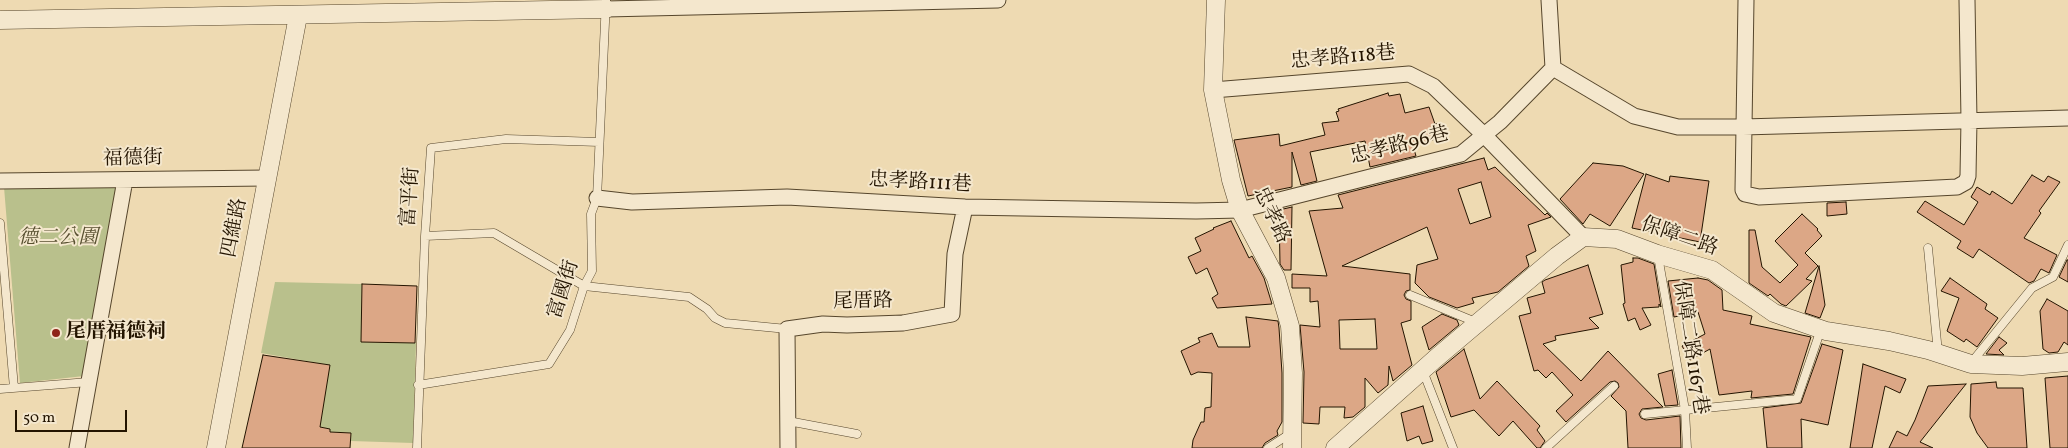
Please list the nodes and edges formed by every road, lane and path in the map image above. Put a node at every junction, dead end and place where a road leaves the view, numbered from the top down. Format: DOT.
graph roads {
  1 [pos="998,0"];
  2 [pos="1216,0"];
  3 [pos="1549,0"];
  4 [pos="1746,0"];
  5 [pos="1967,0"];
  6 [pos="606,4"];
  7 [pos="298,16"];
  8 [pos="0,20"];
  9 [pos="1552,68"];
  10 [pos="1213,90"];
  11 [pos="2068,118"];
  12 [pos="1969,120"];
  13 [pos="1743,127"];
  14 [pos="1484,135"];
  15 [pos="599,142"];
  16 [pos="267,178"];
  17 [pos="125,180"];
  18 [pos="0,181"];
  19 [pos="597,198"];
  20 [pos="965,207"];
  21 [pos="1240,210"];
  22 [pos="0,223"];
  23 [pos="425,236"];
  24 [pos="1583,238"];
  25 [pos="2068,245"];
  26 [pos="1928,248"];
  27 [pos="1657,254"];
  28 [pos="584,286"];
  29 [pos="1410,295"];
  30 [pos="1479,323"];
  31 [pos="787,328"];
  32 [pos="1821,329"];
  33 [pos="1938,354"];
  34 [pos="2068,362"];
  35 [pos="1971,364"];
  36 [pos="1423,370"];
  37 [pos="89,382"];
  38 [pos="418,385"];
  39 [pos="1614,386"];
  40 [pos="14,388"];
  41 [pos="0,389"];
  42 [pos="1684,410"];
  43 [pos="1645,414"];
  44 [pos="788,420"];
  45 [pos="857,434"];
  46 [pos="1291,440"];
  47 [pos="77,448"];
  48 [pos="216,448"];
  49 [pos="417,448"];
  50 [pos="788,448"];
  51 [pos="1268,448"];
  52 [pos="1335,448"];
  53 [pos="1453,448"];
  54 [pos="1546,448"];
  55 [pos="1687,448"];
  1 -- 6 [label="street"];
  2 -- 10 [label="street, 忠孝路"];
  3 -- 9 [label="street"];
  4 -- 13 [label="street"];
  5 -- 12 [label="street"];
  6 -- 7 [label="street"];
  6 -- 15 [label="lane, 富國街"];
  7 -- 8 [label="street"];
  7 -- 16 [label="street, 四維路"];
  9 -- 13 [label="street"];
  9 -- 14 [label="street, 忠孝路96巷"];
  10 -- 14 [label="street, 忠孝路118巷"];
  10 -- 21 [label="street, 忠孝路"];
  11 -- 12 [label="street"];
  12 -- 13 [label="street"];
  12 -- 13 [label="street"];
  14 -- 21 [label="street, 忠孝路96巷"];
  14 -- 24 [label="street"];
  15 -- 19 [label="lane, 富國街"];
  15 -- 23 [label="lane, 富平街"];
  16 -- 17 [label="street, 福德街"];
  16 -- 48 [label="street, 四維路"];
  17 -- 18 [label="street, 福德街"];
  17 -- 37 [label="street"];
  19 -- 20 [label="street, 忠孝路111巷"];
  19 -- 28 [label="lane, 富國街"];
  20 -- 21 [label="street, 忠孝路111巷"];
  20 -- 31 [label="street, 尾厝路"];
  21 -- 46 [label="street, 忠孝路"];
  22 -- 40 [label="lane"];
  23 -- 28 [label="lane"];
  23 -- 38 [label="lane, 富平街"];
  24 -- 27 [label="street, 保障二路"];
  24 -- 30 [label="street"];
  25 -- 35 [label="lane"];
  26 -- 33 [label="lane"];
  27 -- 32 [label="street, 保障二路"];
  27 -- 42 [label="lane, 保障二路1167巷"];
  28 -- 31 [label="lane"];
  28 -- 38 [label="lane, 富國街"];
  29 -- 30 [label="lane"];
  30 -- 36 [label="street"];
  31 -- 44 [label="street"];
  32 -- 33 [label="street, 保障二路"];
  32 -- 42 [label="lane"];
  33 -- 35 [label="street, 保障二路"];
  34 -- 35 [label="street, 保障二路"];
  36 -- 52 [label="street"];
  36 -- 53 [label="lane"];
  37 -- 40 [label="lane"];
  37 -- 47 [label="street"];
  38 -- 49 [label="lane, 富平街"];
  39 -- 54 [label="lane"];
  40 -- 41 [label="lane"];
  42 -- 43 [label="lane"];
  42 -- 55 [label="lane, 保障二路1167巷"];
  44 -- 45 [label="lane"];
  44 -- 50 [label="street"];
  46 -- 51 [label="lane"];
}
